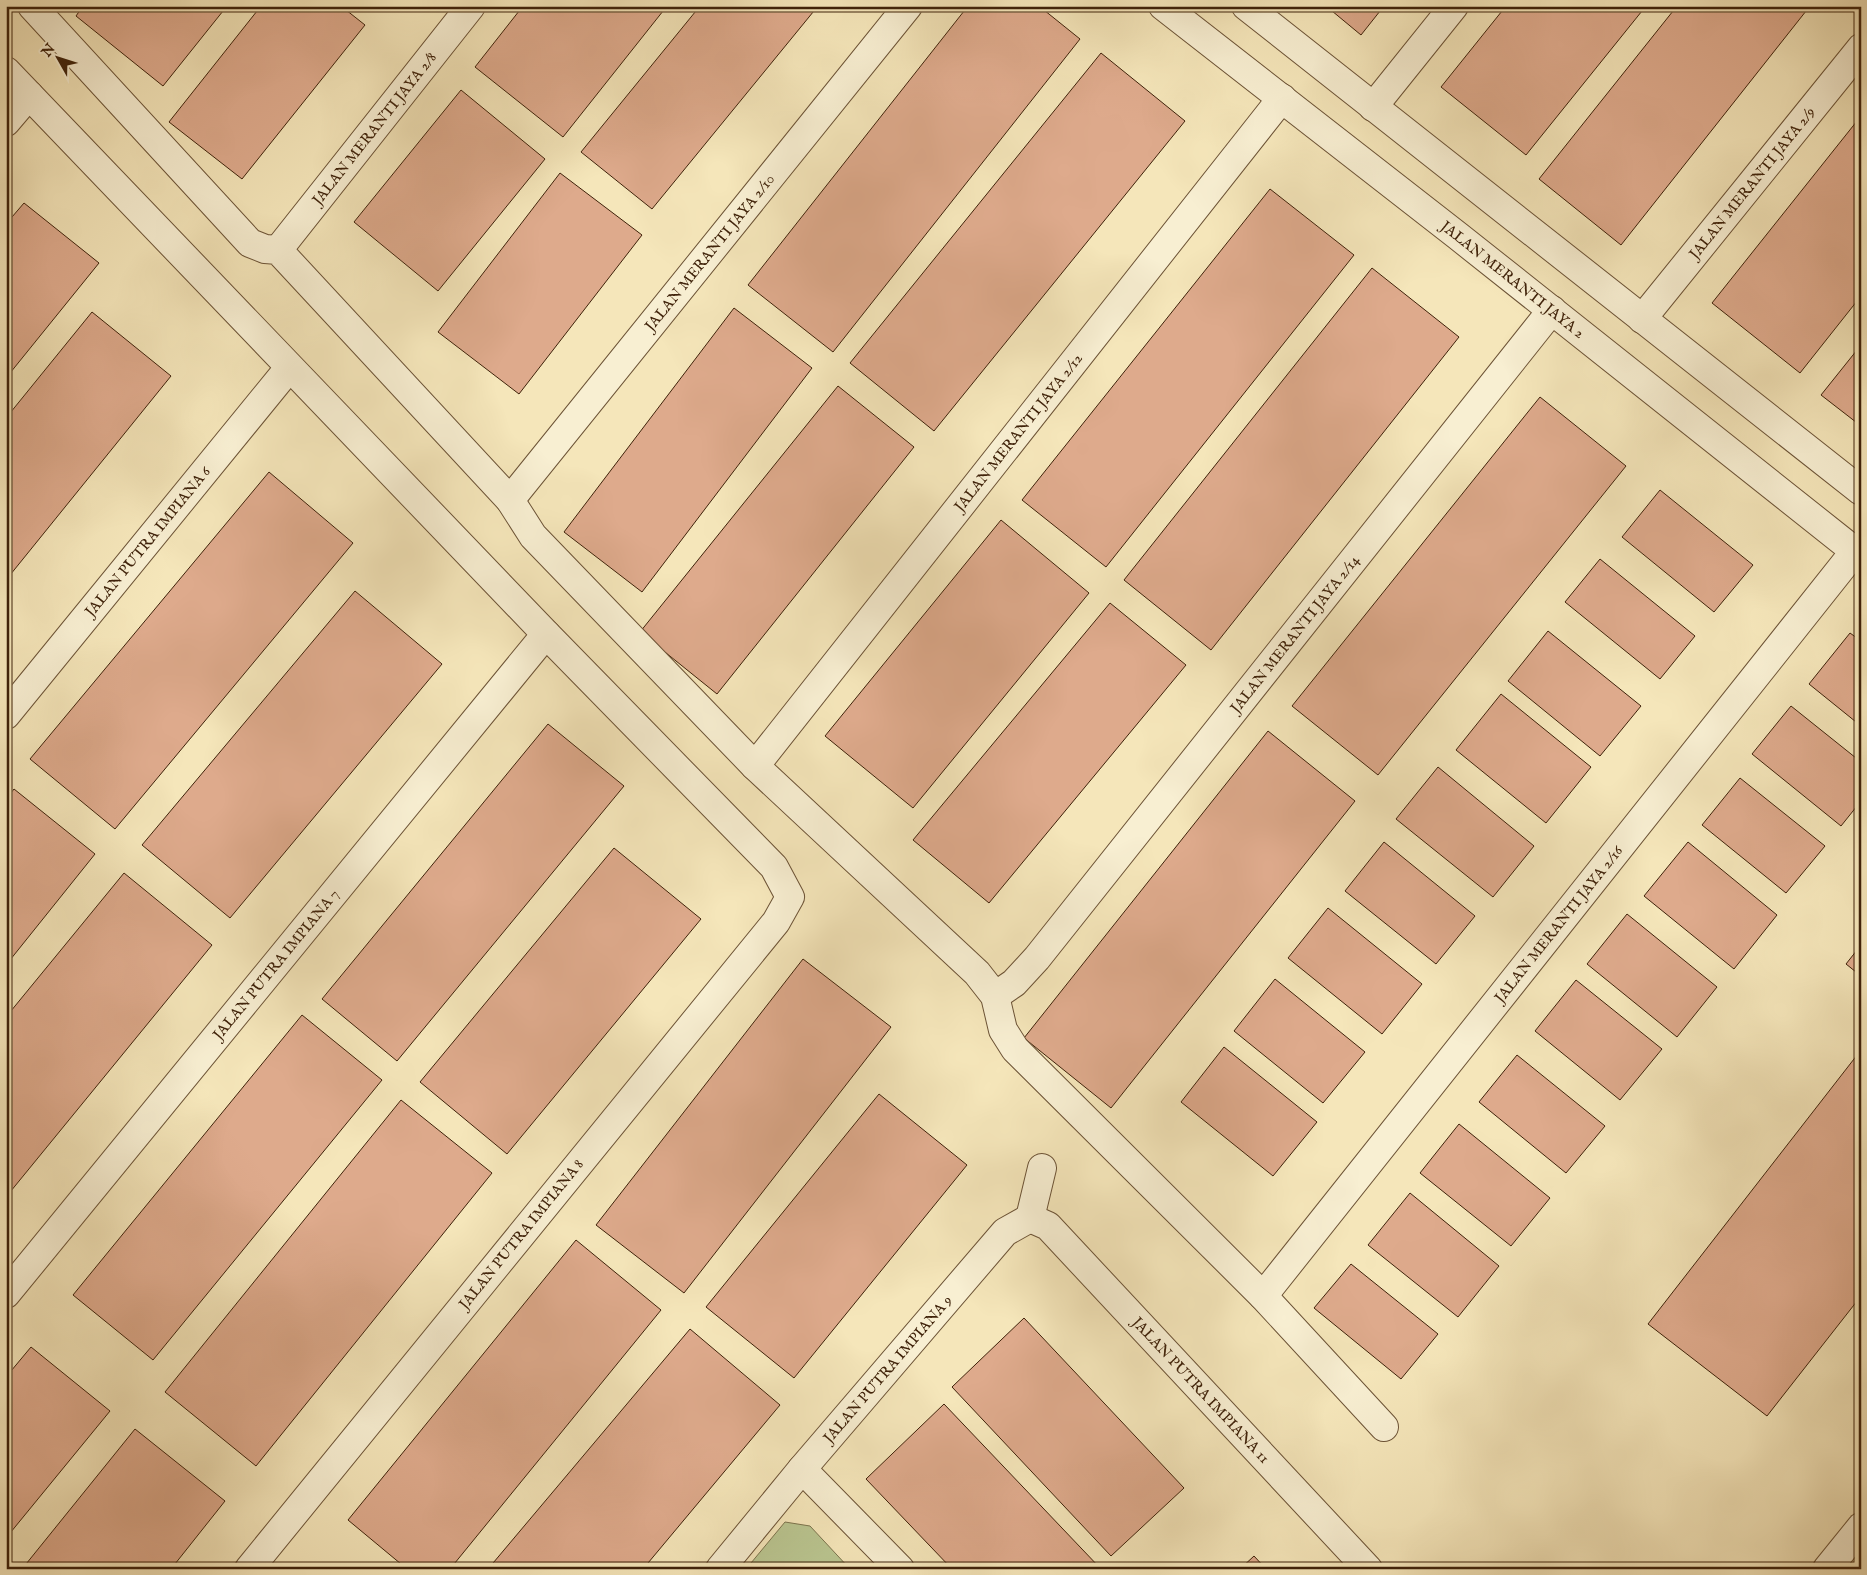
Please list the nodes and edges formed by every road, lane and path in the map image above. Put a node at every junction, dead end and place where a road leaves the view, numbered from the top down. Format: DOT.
graph roads {
  1 [pos="32,6"];
  2 [pos="471,6"];
  3 [pos="908,6"];
  4 [pos="1163,6"];
  5 [pos="1246,6"];
  6 [pos="1454,6"];
  7 [pos="1861,48"];
  8 [pos="6,71"];
  9 [pos="29,95"];
  10 [pos="1282,98"];
  11 [pos="1373,106"];
  12 [pos="6,122"];
  13 [pos="278,250"];
  14 [pos="1552,310"];
  15 [pos="1642,319"];
  16 [pos="289,368"];
  17 [pos="1861,491"];
  18 [pos="510,500"];
  19 [pos="1858,554"];
  20 [pos="546,634"];
  21 [pos="6,715"];
  22 [pos="755,766"];
  23 [pos="995,996"];
  24 [pos="1042,1168"];
  25 [pos="1030,1218"];
  26 [pos="6,1294"];
  27 [pos="1263,1296"];
  28 [pos="1384,1427"];
  29 [pos="802,1468"];
  30 [pos="1861,1526"];
  31 [pos="249,1569"];
  32 [pos="720,1569"];
  33 [pos="900,1569"];
  34 [pos="1368,1569"];
  35 [pos="1828,1569"];
  1 -- 13 [label="street"];
  2 -- 13 [label="street, JALAN MERANTI JAYA 2/8"];
  3 -- 18 [label="street, JALAN MERANTI JAYA 2/10"];
  4 -- 10 [label="street, JALAN MERANTI JAYA 2"];
  5 -- 11 [label="street"];
  6 -- 11 [label="street"];
  7 -- 15 [label="street, JALAN MERANTI JAYA 2/9"];
  8 -- 9 [label="street"];
  9 -- 12 [label="street"];
  9 -- 16 [label="street"];
  10 -- 14 [label="street, JALAN MERANTI JAYA 2"];
  10 -- 22 [label="street, JALAN MERANTI JAYA 2/12"];
  11 -- 15 [label="street"];
  13 -- 18 [label="street"];
  14 -- 19 [label="street, JALAN MERANTI JAYA 2"];
  14 -- 23 [label="street, JALAN MERANTI JAYA 2/14"];
  15 -- 17 [label="street"];
  16 -- 20 [label="street"];
  16 -- 21 [label="street, JALAN PUTRA IMPIANA 6"];
  18 -- 22 [label="street"];
  19 -- 27 [label="street, JALAN MERANTI JAYA 2/16"];
  20 -- 26 [label="street, JALAN PUTRA IMPIANA 7"];
  20 -- 31 [label="street, JALAN PUTRA IMPIANA 8"];
  22 -- 23 [label="street"];
  23 -- 27 [label="street"];
  24 -- 25 [label="street"];
  25 -- 29 [label="street, JALAN PUTRA IMPIANA 9"];
  25 -- 34 [label="street, JALAN PUTRA IMPIANA 11"];
  27 -- 28 [label="street"];
  29 -- 32 [label="street, JALAN PUTRA IMPIANA 9"];
  29 -- 33 [label="street"];
  30 -- 35 [label="street"];
}
